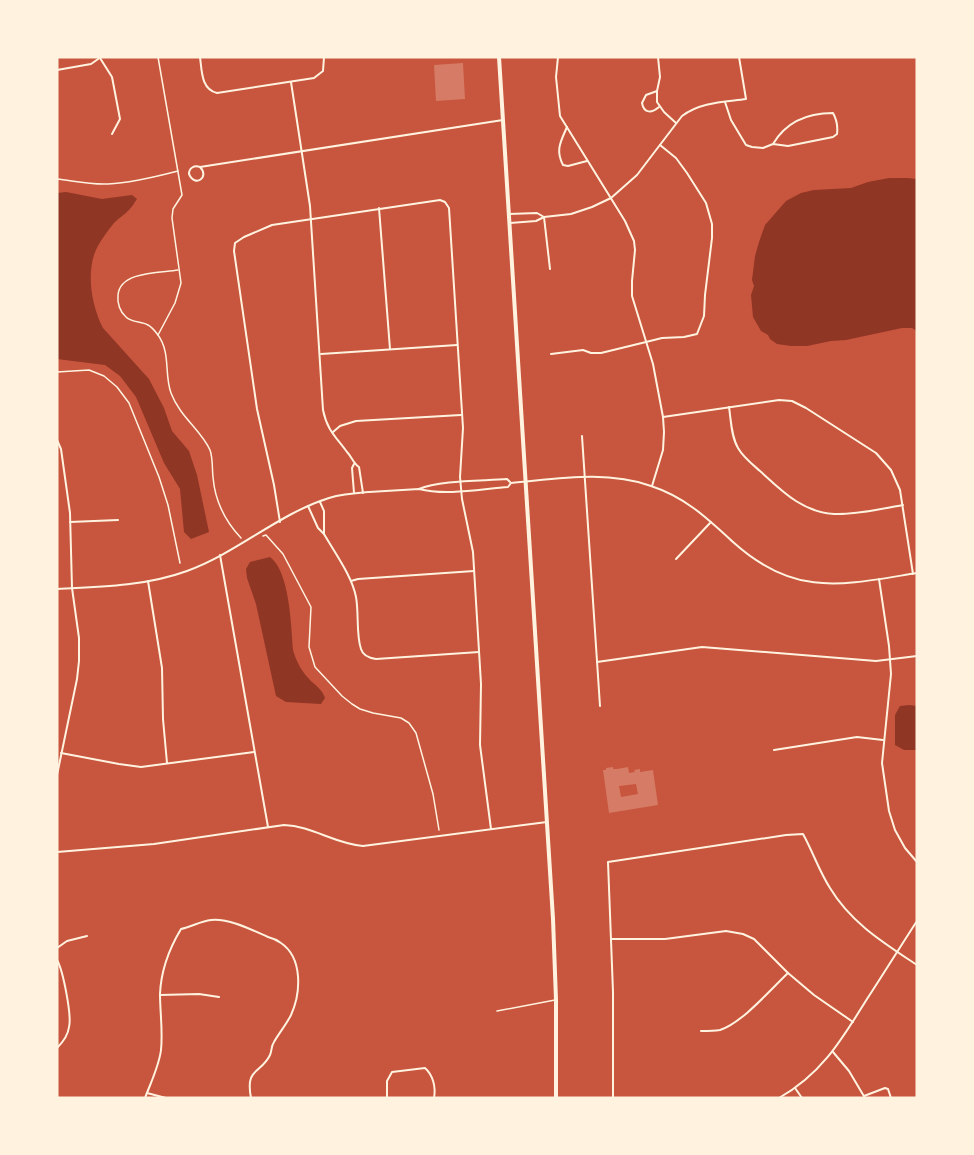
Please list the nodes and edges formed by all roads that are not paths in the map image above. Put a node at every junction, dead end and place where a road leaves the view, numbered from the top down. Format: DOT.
graph roads {
  1 [pos="200,57"];
  2 [pos="324,57"];
  3 [pos="499,57"];
  4 [pos="558,57"];
  5 [pos="658,57"];
  6 [pos="739,57"];
  7 [pos="101,58"];
  8 [pos="57,70"];
  9 [pos="291,82"];
  10 [pos="657,91"];
  11 [pos="725,102"];
  12 [pos="659,107"];
  13 [pos="503,120"];
  14 [pos="676,123"];
  15 [pos="567,127"];
  16 [pos="112,134"];
  17 [pos="773,144"];
  18 [pos="660,145"];
  19 [pos="302,150"];
  20 [pos="587,161"];
  21 [pos="200,167"];
  22 [pos="611,198"];
  23 [pos="380,208"];
  24 [pos="508,214"];
  25 [pos="544,217"];
  26 [pos="311,219"];
  27 [pos="509,223"];
  28 [pos="550,269"];
  29 [pos="646,342"];
  30 [pos="457,345"];
  31 [pos="390,349"];
  32 [pos="321,354"];
  33 [pos="551,354"];
  34 [pos="729,407"];
  35 [pos="462,415"];
  36 [pos="663,417"];
  37 [pos="332,433"];
  38 [pos="582,436"];
  39 [pos="57,440"];
  40 [pos="354,464"];
  41 [pos="585,477"];
  42 [pos="460,482"];
  43 [pos="525,482"];
  44 [pos="510,483"];
  45 [pos="652,486"];
  46 [pos="420,489"];
  47 [pos="461,491"];
  48 [pos="363,493"];
  49 [pos="354,494"];
  50 [pos="320,501"];
  51 [pos="903,505"];
  52 [pos="308,506"];
  53 [pos="118,520"];
  54 [pos="70,522"];
  55 [pos="280,522"];
  56 [pos="711,522"];
  57 [pos="324,534"];
  58 [pos="220,555"];
  59 [pos="676,559"];
  60 [pos="474,571"];
  61 [pos="915,573"];
  62 [pos="879,579"];
  63 [pos="148,581"];
  64 [pos="350,581"];
  65 [pos="72,588"];
  66 [pos="57,589"];
  67 [pos="479,652"];
  68 [pos="917,656"];
  69 [pos="890,660"];
  70 [pos="597,662"];
  71 [pos="600,706"];
  72 [pos="884,740"];
  73 [pos="774,750"];
  74 [pos="255,752"];
  75 [pos="61,753"];
  76 [pos="168,764"];
  77 [pos="57,775"];
  78 [pos="547,822"];
  79 [pos="268,828"];
  80 [pos="491,830"];
  81 [pos="57,852"];
  82 [pos="917,862"];
  83 [pos="917,921"];
  84 [pos="87,936"];
  85 [pos="611,939"];
  86 [pos="57,948"];
  87 [pos="897,952"];
  88 [pos="57,960"];
  89 [pos="917,965"];
  90 [pos="788,973"];
  91 [pos="160,995"];
  92 [pos="219,997"];
  93 [pos="556,1000"];
  94 [pos="497,1011"];
  95 [pos="853,1022"];
  96 [pos="701,1031"];
  97 [pos="57,1048"];
  98 [pos="833,1052"];
  99 [pos="795,1088"];
  100 [pos="147,1093"];
  101 [pos="865,1097"];
  102 [pos="145,1098"];
  103 [pos="166,1098"];
  104 [pos="250,1098"];
  105 [pos="387,1098"];
  106 [pos="434,1098"];
  107 [pos="556,1098"];
  108 [pos="613,1098"];
  109 [pos="779,1098"];
  110 [pos="802,1098"];
  111 [pos="891,1098"];
  1 -- 9 [label="street"];
  2 -- 9 [label="street"];
  3 -- 13 [label="main road"];
  4 -- 15 [label="street"];
  5 -- 10 [label="street"];
  6 -- 11 [label="street"];
  7 -- 8 [label="street"];
  7 -- 16 [label="street"];
  9 -- 19 [label="street"];
  10 -- 12 [label="street"];
  10 -- 12 [label="street"];
  11 -- 14 [label="street"];
  11 -- 17 [label="street"];
  12 -- 14 [label="street"];
  13 -- 19 [label="street"];
  13 -- 24 [label="main road"];
  14 -- 18 [label="street"];
  15 -- 20 [label="street"];
  15 -- 20 [label="street"];
  17 -- 17 [label="street"];
  18 -- 22 [label="street"];
  18 -- 29 [label="street"];
  19 -- 21 [label="street"];
  19 -- 26 [label="street"];
  20 -- 22 [label="street"];
  21 -- 21 [label="street"];
  22 -- 25 [label="street"];
  22 -- 29 [label="street"];
  23 -- 26 [label="street"];
  23 -- 30 [label="street"];
  23 -- 31 [label="street"];
  24 -- 25 [label="street"];
  24 -- 27 [label="main road"];
  25 -- 27 [label="street"];
  25 -- 28 [label="street"];
  26 -- 32 [label="street"];
  26 -- 55 [label="street"];
  27 -- 43 [label="main road"];
  29 -- 33 [label="street"];
  29 -- 36 [label="street"];
  30 -- 31 [label="street"];
  30 -- 35 [label="street"];
  31 -- 32 [label="street"];
  32 -- 37 [label="street"];
  34 -- 36 [label="street"];
  34 -- 51 [label="street"];
  34 -- 51 [label="street"];
  35 -- 37 [label="street"];
  35 -- 42 [label="street"];
  36 -- 45 [label="street"];
  37 -- 40 [label="street"];
  38 -- 41 [label="street"];
  39 -- 54 [label="street"];
  40 -- 48 [label="street"];
  40 -- 49 [label="street"];
  41 -- 43 [label="street"];
  41 -- 45 [label="street"];
  41 -- 70 [label="street"];
  42 -- 44 [label="street"];
  42 -- 46 [label="street"];
  42 -- 47 [label="street"];
  43 -- 44 [label="street"];
  43 -- 78 [label="main road"];
  44 -- 47 [label="street"];
  45 -- 56 [label="street"];
  46 -- 47 [label="street"];
  46 -- 48 [label="street"];
  47 -- 60 [label="street"];
  48 -- 49 [label="street"];
  49 -- 50 [label="street"];
  50 -- 52 [label="street"];
  50 -- 57 [label="street"];
  51 -- 61 [label="street"];
  52 -- 55 [label="street"];
  52 -- 57 [label="street"];
  53 -- 54 [label="street"];
  54 -- 65 [label="street"];
  55 -- 58 [label="street"];
  56 -- 59 [label="street"];
  56 -- 62 [label="street"];
  57 -- 64 [label="street"];
  58 -- 63 [label="street"];
  58 -- 74 [label="street"];
  60 -- 64 [label="street"];
  60 -- 67 [label="street"];
  61 -- 62 [label="street"];
  62 -- 69 [label="street"];
  63 -- 65 [label="street"];
  63 -- 76 [label="street"];
  64 -- 67 [label="street"];
  65 -- 66 [label="street"];
  65 -- 75 [label="street"];
  67 -- 80 [label="street"];
  68 -- 69 [label="street"];
  69 -- 70 [label="street"];
  69 -- 72 [label="street"];
  70 -- 71 [label="street"];
  72 -- 73 [label="street"];
  72 -- 82 [label="street"];
  74 -- 76 [label="street"];
  74 -- 79 [label="street"];
  75 -- 76 [label="street"];
  75 -- 77 [label="street"];
  78 -- 80 [label="street"];
  78 -- 93 [label="main road"];
  79 -- 80 [label="street"];
  79 -- 81 [label="street"];
  83 -- 87 [label="street"];
  84 -- 86 [label="street"];
  85 -- 87 [label="street"];
  85 -- 90 [label="street"];
  85 -- 108 [label="street"];
  87 -- 89 [label="street"];
  87 -- 95 [label="street"];
  88 -- 97 [label="street"];
  90 -- 95 [label="street"];
  90 -- 96 [label="street"];
  91 -- 92 [label="street"];
  91 -- 100 [label="street"];
  91 -- 104 [label="street"];
  93 -- 94 [label="lane"];
  93 -- 107 [label="main road"];
  95 -- 98 [label="street"];
  98 -- 99 [label="street"];
  98 -- 101 [label="street"];
  99 -- 109 [label="street"];
  99 -- 110 [label="street"];
  100 -- 102 [label="street"];
  100 -- 103 [label="street"];
  101 -- 111 [label="street"];
  105 -- 106 [label="street"];
}
